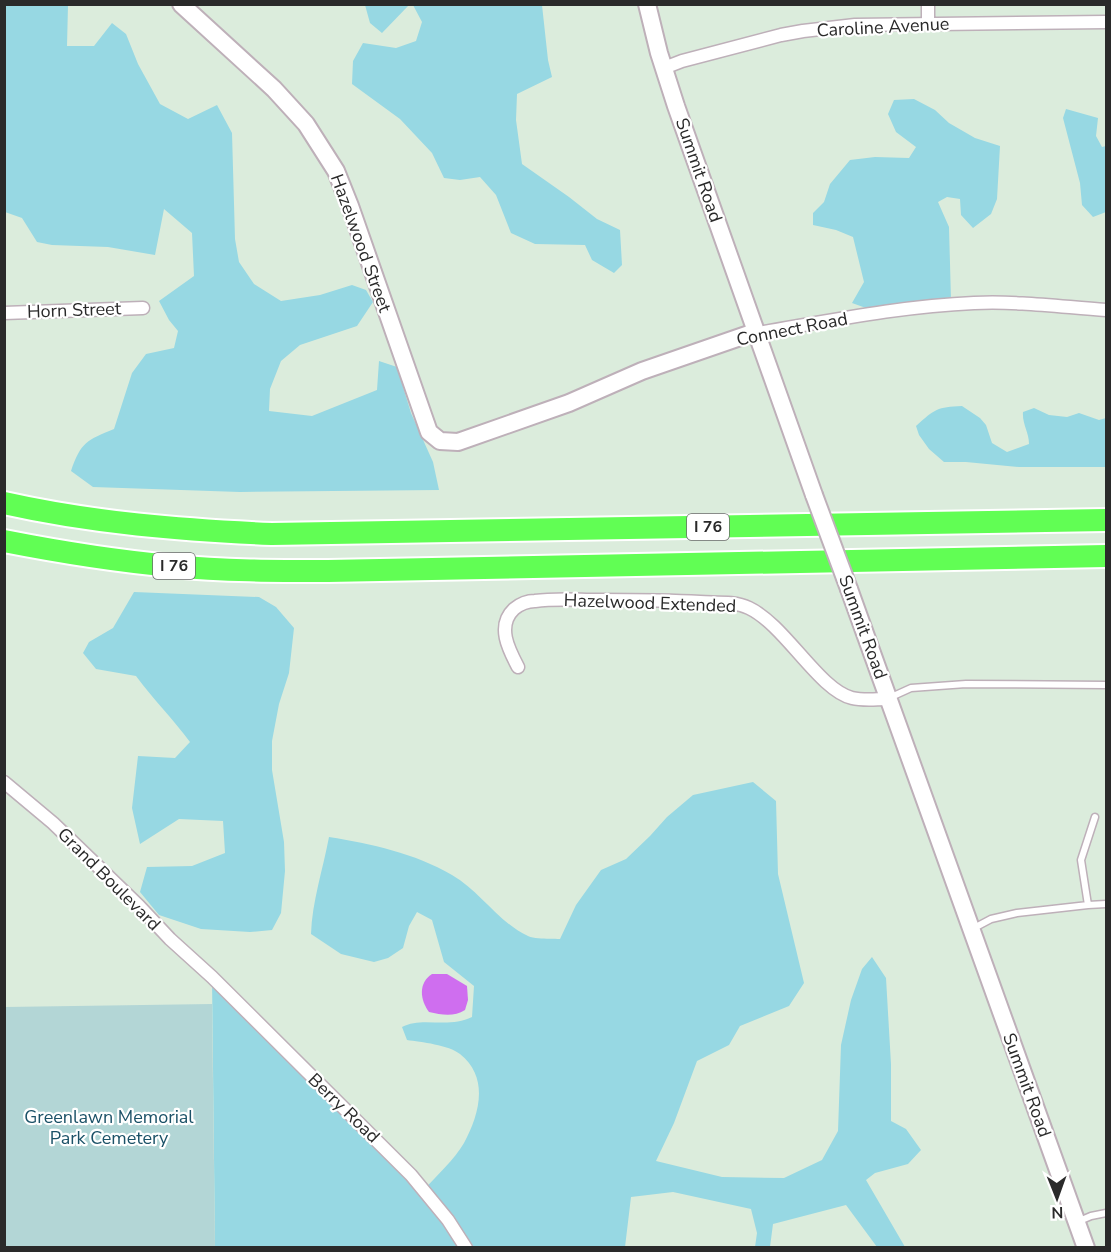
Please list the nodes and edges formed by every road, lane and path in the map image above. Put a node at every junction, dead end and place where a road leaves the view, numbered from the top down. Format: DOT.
graph roads {
  1 [pos="181,4"];
  2 [pos="647,4"];
  3 [pos="928,4"];
  4 [pos="1107,22"];
  5 [pos="928,23"];
  6 [pos="664,68"];
  7 [pos="142,308"];
  8 [pos="1107,310"];
  9 [pos="4,313"];
  10 [pos="758,333"];
  11 [pos="458,442"];
  12 [pos="4,503"];
  13 [pos="1107,520"];
  14 [pos="10,542"];
  15 [pos="1107,556"];
  16 [pos="518,668"];
  17 [pos="1107,685"];
  18 [pos="888,699"];
  19 [pos="4,782"];
  20 [pos="1095,817"];
  21 [pos="1107,904"];
  22 [pos="1088,905"];
  23 [pos="971,930"];
  24 [pos="212,977"];
  25 [pos="1107,1213"];
  26 [pos="1077,1222"];
  27 [pos="466,1248"];
  28 [pos="1086,1248"];
  1 -- 11 [label="street, Hazelwood Street"];
  2 -- 6 [label="street, Summit Road"];
  3 -- 5 [label="street"];
  4 -- 5 [label="street, Caroline Avenue"];
  5 -- 6 [label="street, Caroline Avenue"];
  6 -- 10 [label="street, Summit Road"];
  7 -- 9 [label="street, Horn Street"];
  8 -- 10 [label="street, Connect Road"];
  10 -- 11 [label="street, Connect Road"];
  10 -- 18 [label="street, Summit Road, bridge"];
  12 -- 13 [label="highway, I 76"];
  14 -- 15 [label="highway, I 76"];
  16 -- 18 [label="street, Hazelwood Extended"];
  17 -- 18 [label="lane"];
  18 -- 23 [label="street, Summit Road"];
  19 -- 24 [label="street, Grand Boulevard"];
  20 -- 22 [label="lane"];
  21 -- 22 [label="lane"];
  22 -- 23 [label="lane"];
  23 -- 26 [label="street, Summit Road"];
  24 -- 27 [label="street, Berry Road"];
  25 -- 26 [label="lane"];
  26 -- 28 [label="street, Summit Road"];
}
